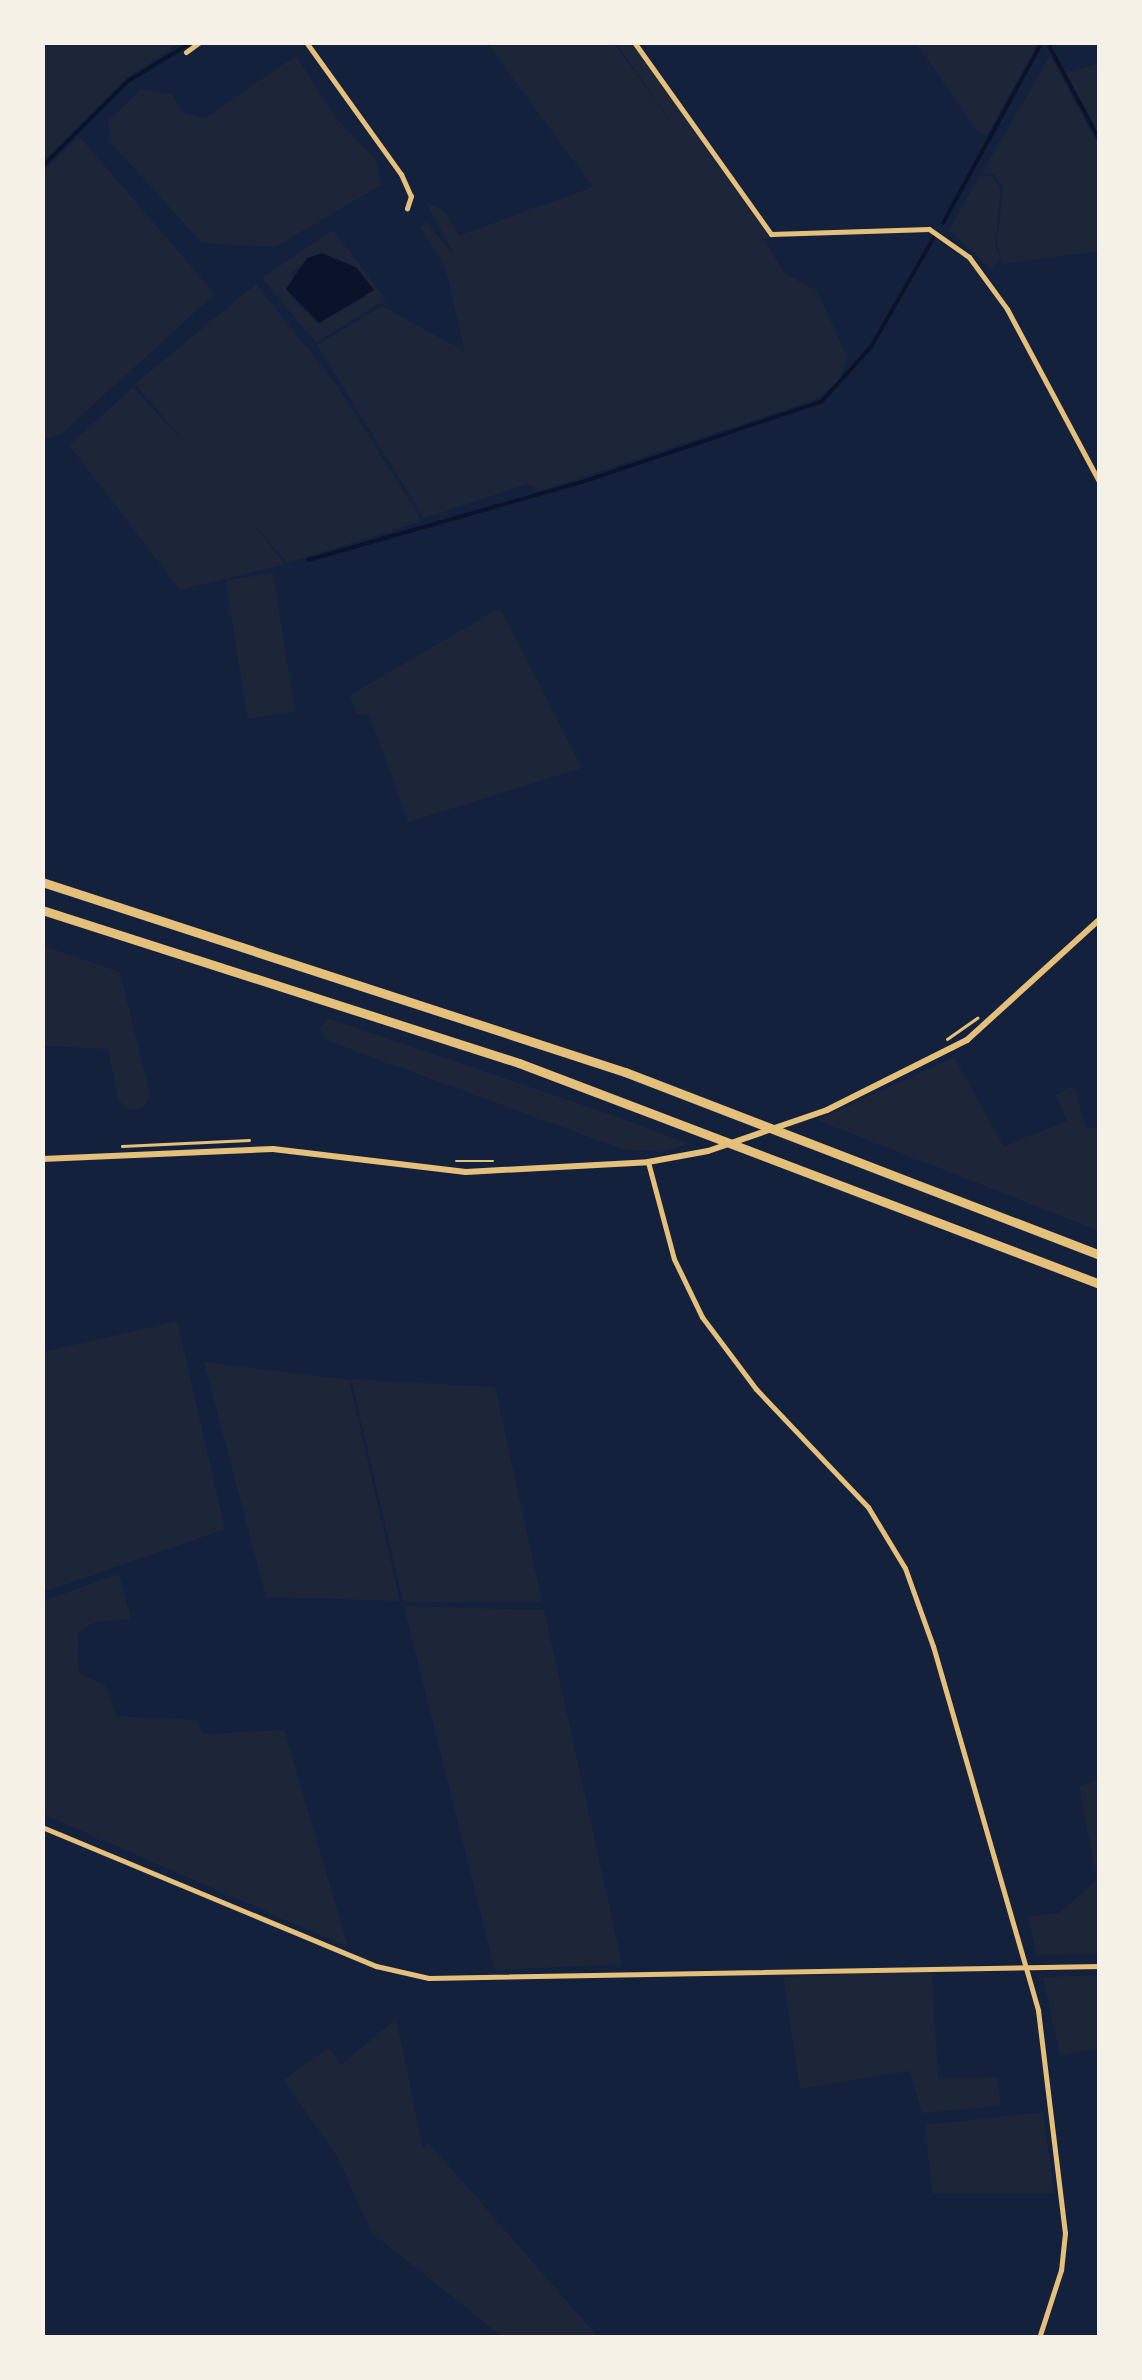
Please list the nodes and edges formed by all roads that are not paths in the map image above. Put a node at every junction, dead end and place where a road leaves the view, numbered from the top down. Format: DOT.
graph roads {
  1 [pos="200,42"];
  2 [pos="306,42"];
  3 [pos="634,42"];
  4 [pos="186,52"];
  5 [pos="408,208"];
  6 [pos="1100,483"];
  7 [pos="42,882"];
  8 [pos="42,910"];
  9 [pos="1100,919"];
  10 [pos="42,1159"];
  11 [pos="648,1162"];
  12 [pos="1100,1255"];
  13 [pos="1100,1284"];
  14 [pos="42,1828"];
  15 [pos="1100,1966"];
  16 [pos="1030,1968"];
  17 [pos="1039,2338"];
  1 -- 4 [label="street"];
  2 -- 5 [label="street"];
  3 -- 6 [label="street"];
  7 -- 12 [label="highway"];
  8 -- 13 [label="highway"];
  9 -- 11 [label="street"];
  10 -- 11 [label="street"];
  11 -- 16 [label="street"];
  14 -- 16 [label="street"];
  15 -- 16 [label="street"];
  16 -- 17 [label="street"];
}
